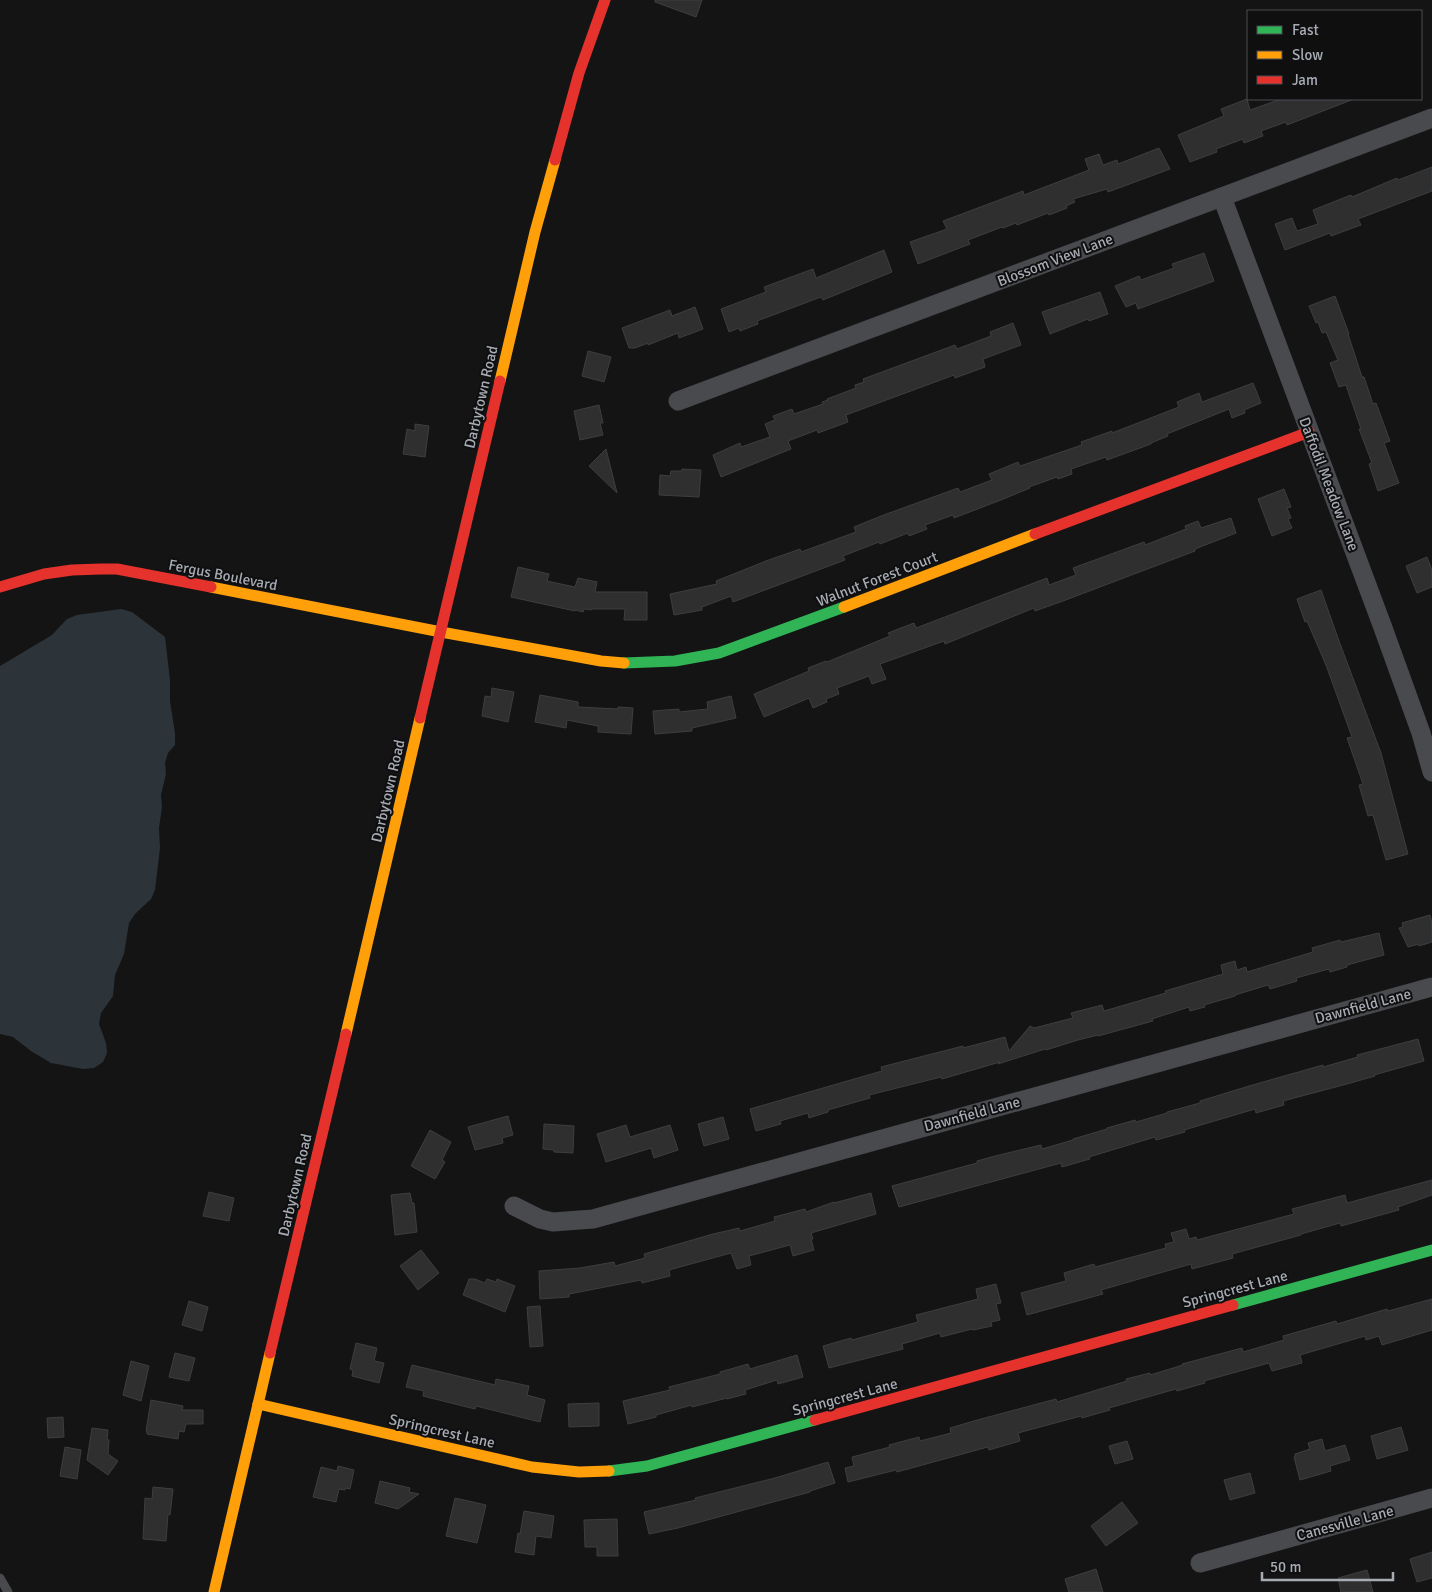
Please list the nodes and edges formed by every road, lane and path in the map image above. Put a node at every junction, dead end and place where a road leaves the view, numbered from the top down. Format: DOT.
graph roads {
  1 [pos="605,0"];
  2 [pos="1432,118"];
  3 [pos="1222,197"];
  4 [pos="678,401"];
  5 [pos="1309,432"];
  6 [pos="0,587"];
  7 [pos="441,632"];
  8 [pos="1427,732"];
  9 [pos="1432,772"];
  10 [pos="1432,987"];
  11 [pos="514,1206"];
  12 [pos="1432,1250"];
  13 [pos="258,1404"];
  14 [pos="1432,1498"];
  15 [pos="1200,1563"];
  16 [pos="0,1578"];
  17 [pos="8,1592"];
  18 [pos="214,1592"];
  1 -- 7 [label="street, Darbytown Road"];
  2 -- 3 [label="street, Blossom View Lane"];
  3 -- 4 [label="street, Blossom View Lane"];
  3 -- 5 [label="street, Daffodil Meadow Lane"];
  5 -- 7 [label="street, Walnut Forest Court"];
  5 -- 8 [label="street, Daffodil Meadow Lane"];
  6 -- 7 [label="street, Fergus Boulevard"];
  7 -- 13 [label="street, Darbytown Road"];
  8 -- 9 [label="street, Daffodil Meadow Lane"];
  10 -- 11 [label="street, Dawnfield Lane"];
  12 -- 13 [label="street, Springcrest Lane"];
  13 -- 18 [label="street, Darbytown Road"];
  14 -- 15 [label="street, Canesville Lane"];
  16 -- 17 [label="lane"];
}
